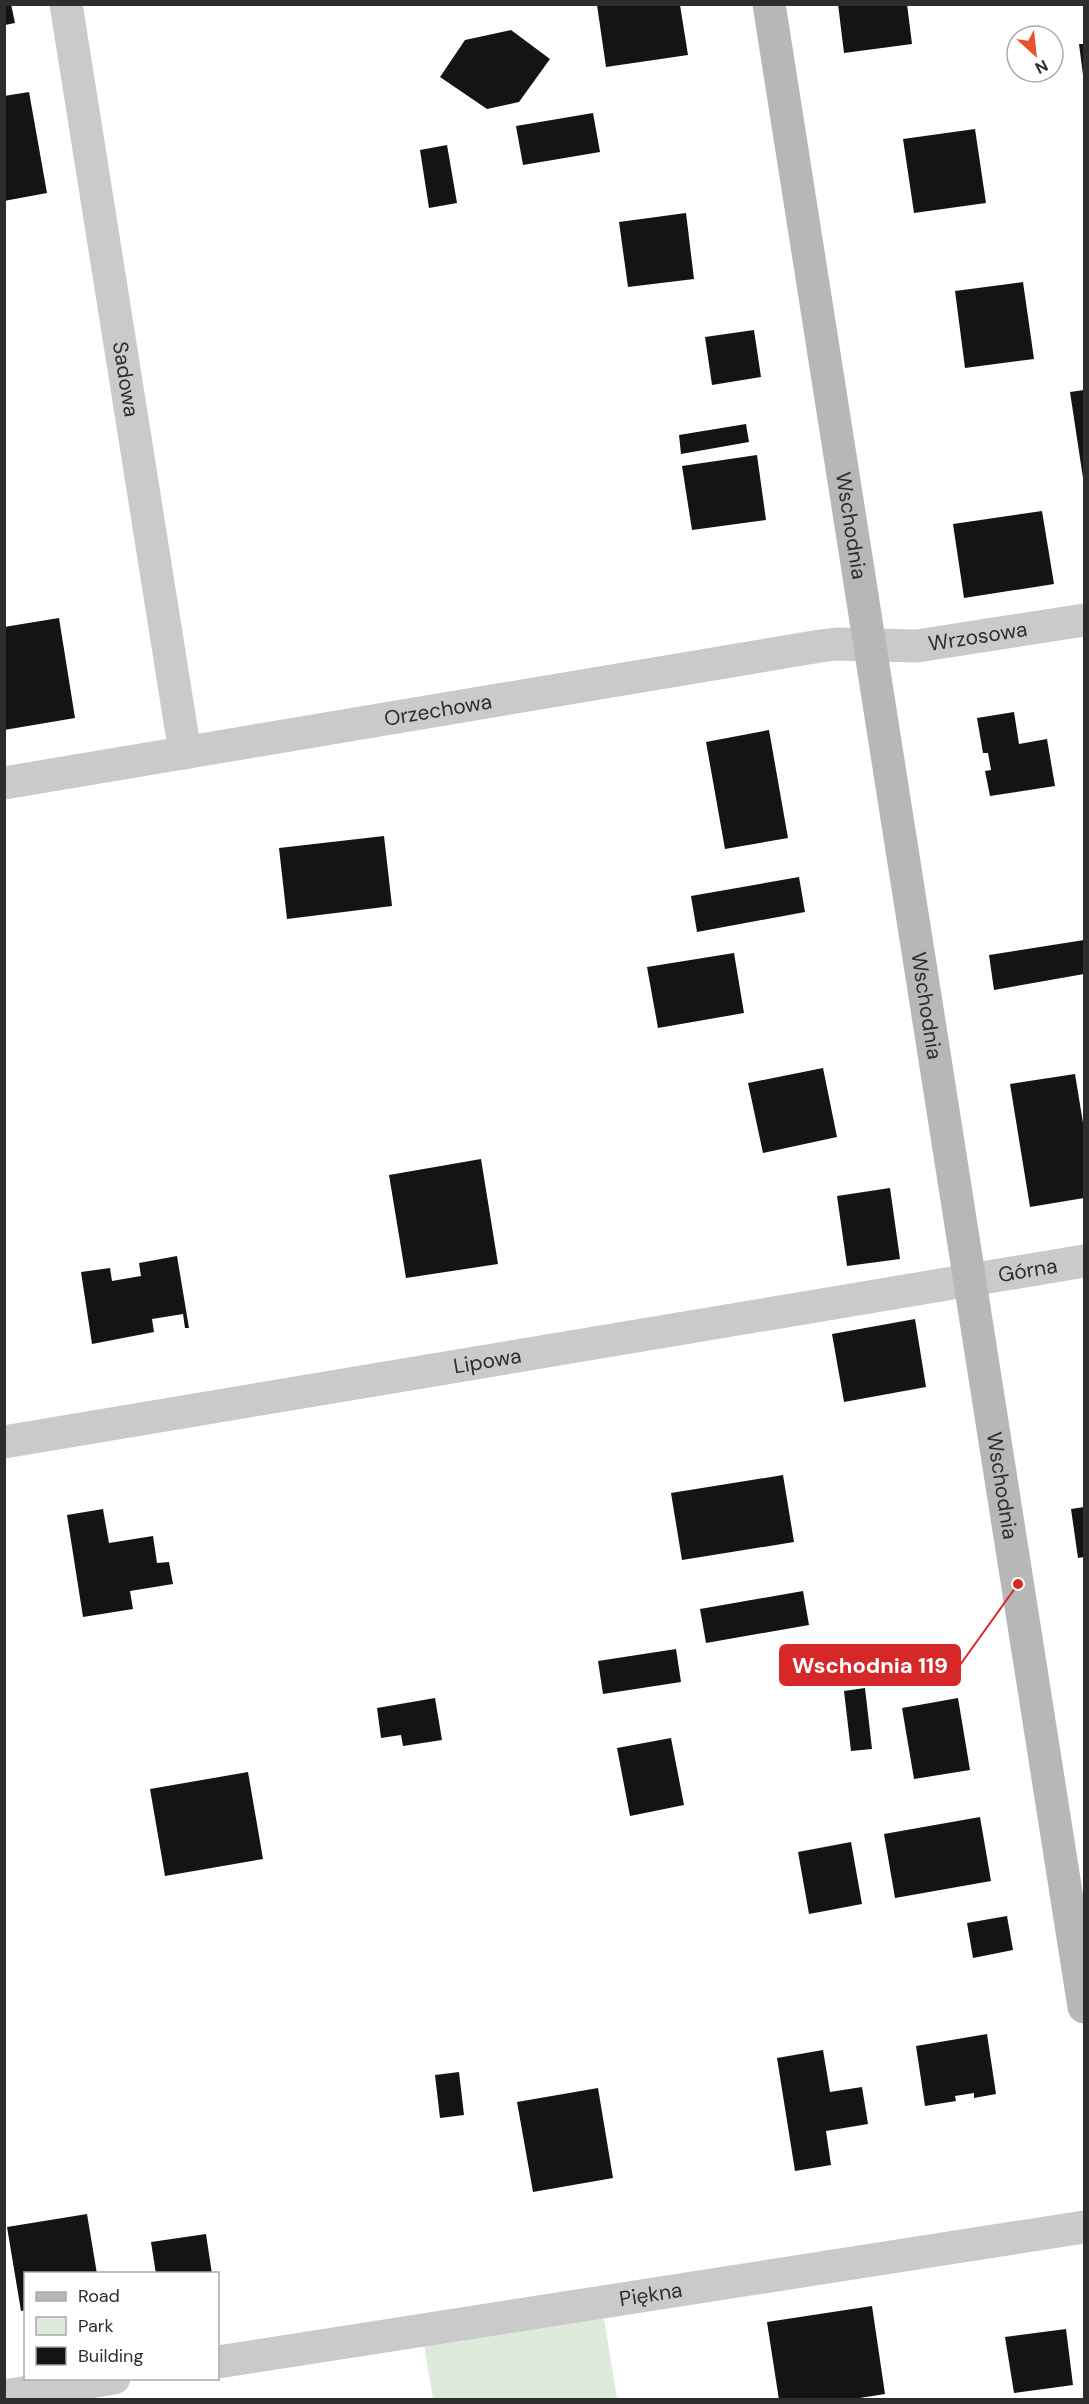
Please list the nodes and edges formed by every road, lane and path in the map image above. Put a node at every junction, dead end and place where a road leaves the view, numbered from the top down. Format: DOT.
graph roads {
  1 [pos="66,4"];
  2 [pos="769,4"];
  3 [pos="1084,620"];
  4 [pos="871,646"];
  5 [pos="185,753"];
  6 [pos="4,783"];
  7 [pos="1084,1261"];
  8 [pos="970,1280"];
  9 [pos="4,1443"];
  10 [pos="1084,2007"];
  11 [pos="1084,2227"];
  12 [pos="219,2362"];
  13 [pos="108,2380"];
  14 [pos="4,2396"];
  1 -- 5 [label="street, Sadowa"];
  2 -- 4 [label="street, Wschodnia"];
  3 -- 4 [label="street, Wrzosowa"];
  4 -- 5 [label="street, Orzechowa"];
  4 -- 8 [label="street, Wschodnia"];
  5 -- 6 [label="street, Orzechowa"];
  7 -- 8 [label="street, Górna"];
  8 -- 9 [label="street, Lipowa"];
  8 -- 10 [label="street, Wschodnia"];
  11 -- 12 [label="street, Piękna"];
  13 -- 14 [label="street"];
}
